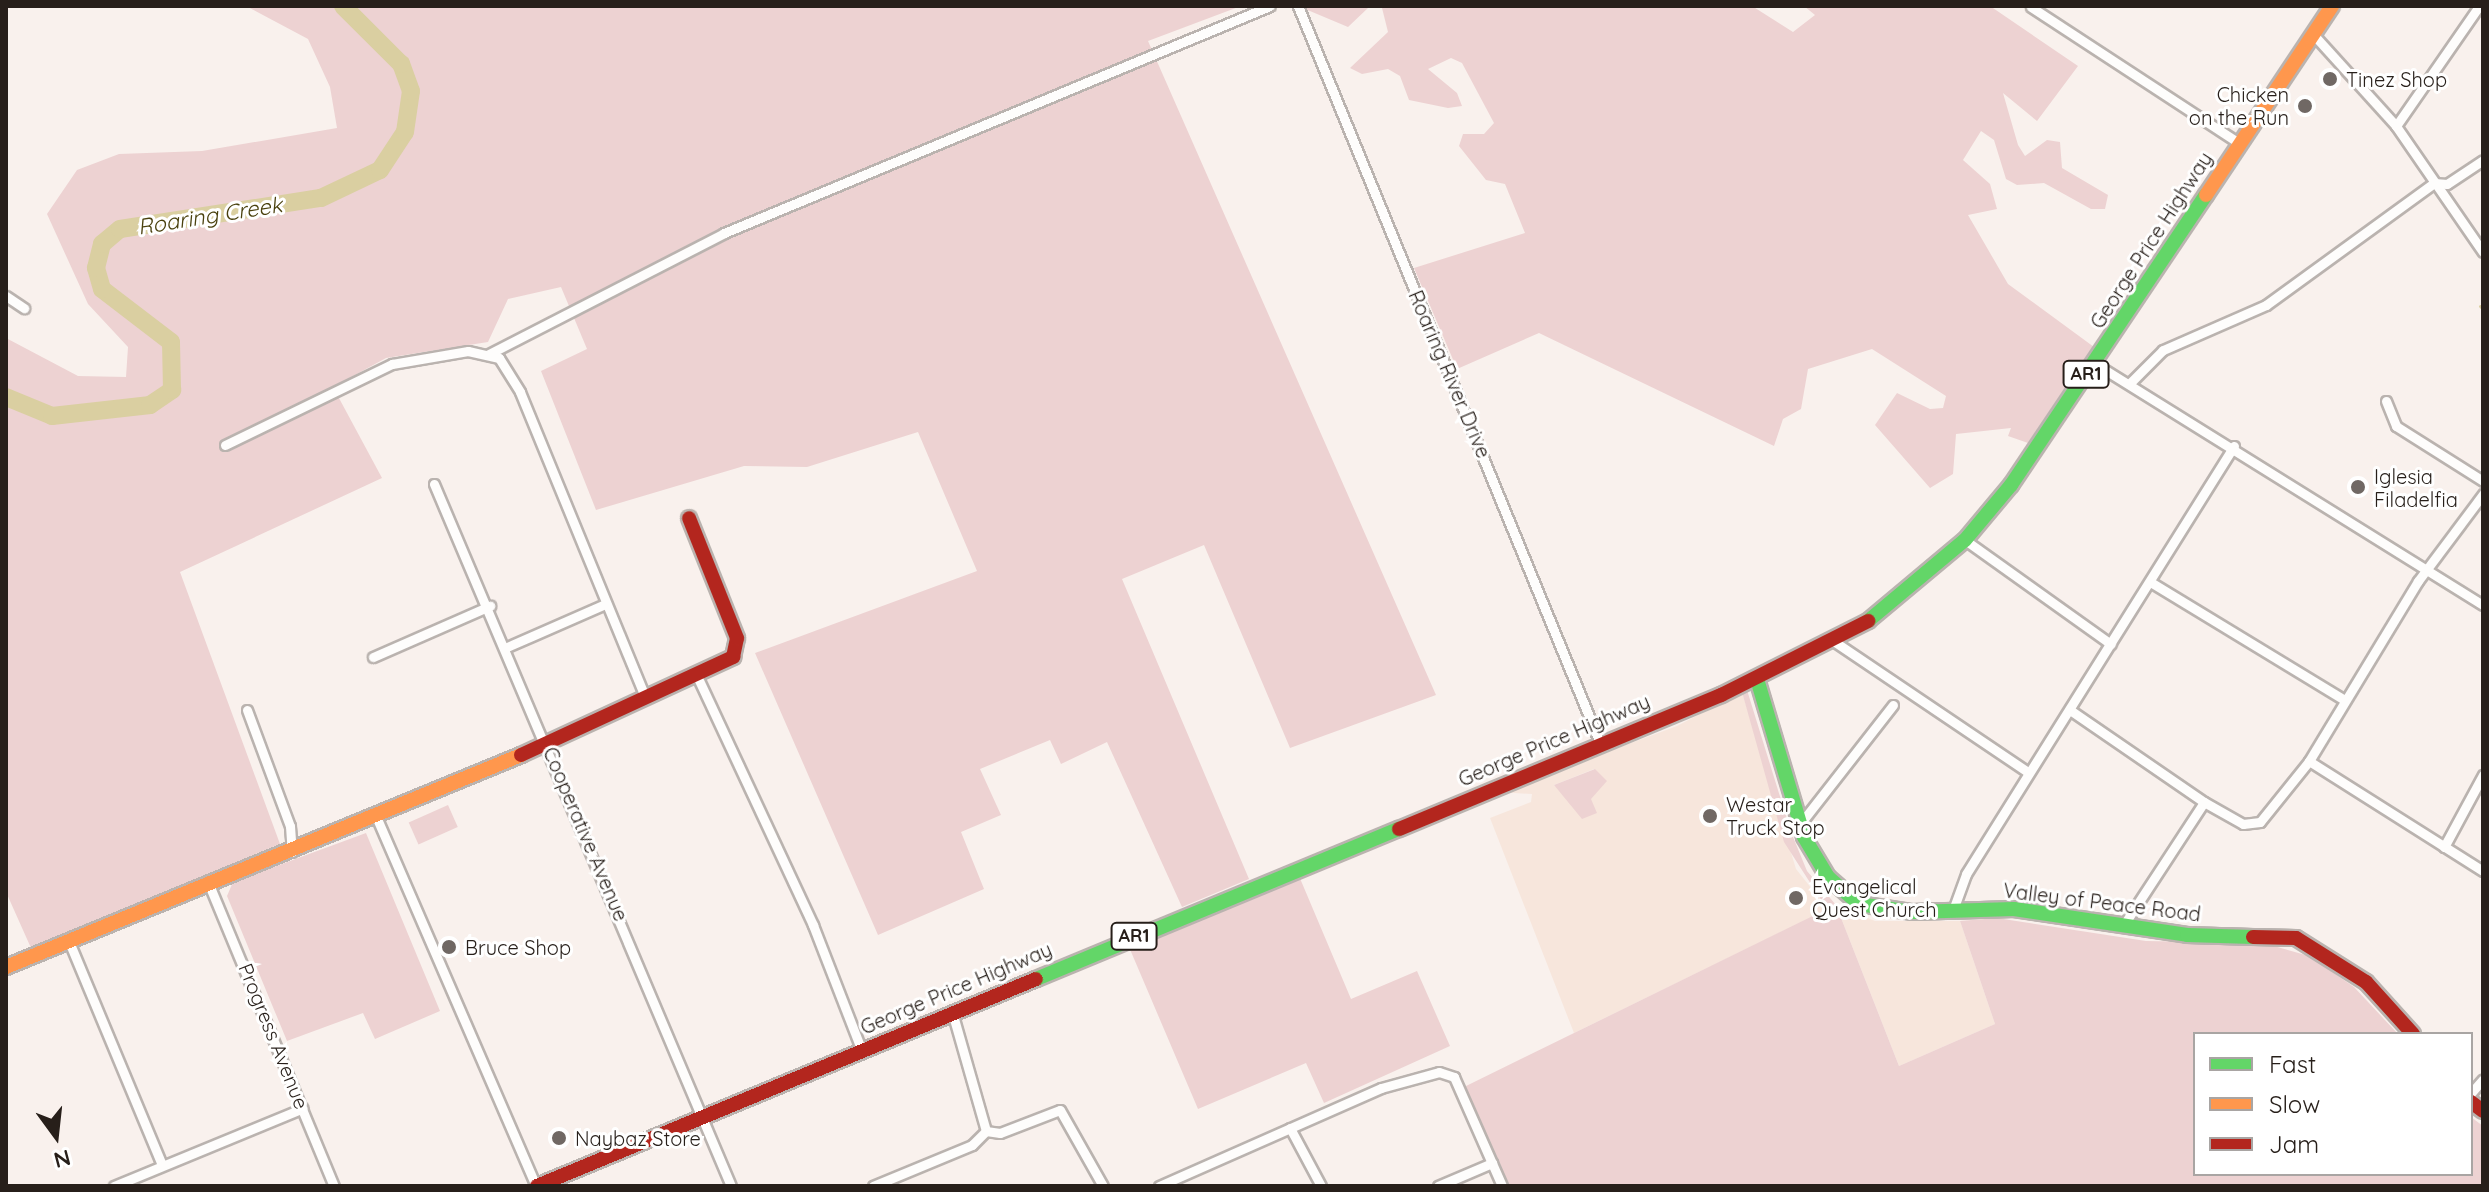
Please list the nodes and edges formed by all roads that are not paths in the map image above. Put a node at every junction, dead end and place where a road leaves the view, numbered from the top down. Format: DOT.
graph roads {
  1 [pos="1270,6"];
  2 [pos="1298,6"];
  3 [pos="2332,6"];
  4 [pos="2479,6"];
  5 [pos="2031,7"];
  6 [pos="2313,34"];
  7 [pos="2396,126"];
  8 [pos="2239,143"];
  9 [pos="2483,160"];
  10 [pos="2434,183"];
  11 [pos="2483,252"];
  12 [pos="6,296"];
  13 [pos="24,308"];
  14 [pos="489,354"];
  15 [pos="2094,363"];
  16 [pos="2131,382"];
  17 [pos="2386,401"];
  18 [pos="225,445"];
  19 [pos="2234,446"];
  20 [pos="2483,481"];
  21 [pos="434,484"];
  22 [pos="2483,494"];
  23 [pos="689,518"];
  24 [pos="1965,540"];
  25 [pos="2430,569"];
  26 [pos="2152,583"];
  27 [pos="603,605"];
  28 [pos="2483,605"];
  29 [pos="490,606"];
  30 [pos="1835,642"];
  31 [pos="2111,644"];
  32 [pos="507,647"];
  33 [pos="373,657"];
  34 [pos="697,676"];
  35 [pos="1757,679"];
  36 [pos="645,697"];
  37 [pos="2343,699"];
  38 [pos="1893,705"];
  39 [pos="247,710"];
  40 [pos="2070,710"];
  41 [pos="1600,743"];
  42 [pos="548,746"];
  43 [pos="2309,761"];
  44 [pos="2028,772"];
  45 [pos="2483,775"];
  46 [pos="2204,802"];
  47 [pos="375,814"];
  48 [pos="1800,824"];
  49 [pos="2444,847"];
  50 [pos="292,852"];
  51 [pos="2483,871"];
  52 [pos="210,887"];
  53 [pos="1953,910"];
  54 [pos="2123,926"];
  55 [pos="70,944"];
  56 [pos="6,967"];
  57 [pos="952,1011"];
  58 [pos="2411,1032"];
  59 [pos="861,1049"];
  60 [pos="303,1108"];
  61 [pos="702,1116"];
  62 [pos="1290,1128"];
  63 [pos="986,1131"];
  64 [pos="1492,1163"];
  65 [pos="162,1165"];
  66 [pos="114,1186"];
  67 [pos="334,1186"];
  68 [pos="536,1186"];
  69 [pos="731,1186"];
  70 [pos="873,1186"];
  71 [pos="1103,1186"];
  72 [pos="1159,1186"];
  73 [pos="1321,1186"];
  74 [pos="1438,1186"];
  75 [pos="1502,1186"];
  1 -- 14 [label="street"];
  2 -- 41 [label="street, Roaring River Drive"];
  3 -- 6 [label="main road, George Price Highway / AR1"];
  4 -- 7 [label="street"];
  5 -- 8 [label="street"];
  6 -- 7 [label="street"];
  6 -- 8 [label="main road, George Price Highway / AR1"];
  7 -- 10 [label="street"];
  8 -- 15 [label="main road, George Price Highway / AR1"];
  9 -- 10 [label="street"];
  10 -- 11 [label="street"];
  10 -- 16 [label="street"];
  12 -- 13 [label="street"];
  14 -- 18 [label="street"];
  14 -- 27 [label="street"];
  15 -- 16 [label="street"];
  15 -- 24 [label="main road, George Price Highway / AR1"];
  16 -- 19 [label="street"];
  17 -- 20 [label="street"];
  19 -- 25 [label="street"];
  19 -- 26 [label="street"];
  21 -- 29 [label="street, Cooperative Avenue"];
  22 -- 25 [label="street"];
  23 -- 34 [label="main road"];
  24 -- 30 [label="main road, George Price Highway / AR1"];
  24 -- 31 [label="street"];
  25 -- 28 [label="street"];
  25 -- 37 [label="street"];
  26 -- 31 [label="street"];
  26 -- 37 [label="street"];
  27 -- 32 [label="street"];
  27 -- 36 [label="street"];
  29 -- 32 [label="street, Cooperative Avenue"];
  29 -- 33 [label="street"];
  30 -- 35 [label="main road, George Price Highway / AR1"];
  30 -- 44 [label="street"];
  31 -- 40 [label="street"];
  32 -- 42 [label="street, Cooperative Avenue"];
  34 -- 36 [label="main road"];
  34 -- 59 [label="street"];
  35 -- 41 [label="main road, George Price Highway / AR1"];
  35 -- 48 [label="main road, Valley of Peace Road"];
  36 -- 42 [label="main road"];
  37 -- 43 [label="street"];
  38 -- 48 [label="street"];
  39 -- 50 [label="street"];
  40 -- 44 [label="street"];
  40 -- 46 [label="street"];
  41 -- 57 [label="main road, George Price Highway / AR1"];
  42 -- 47 [label="main road"];
  42 -- 61 [label="street, Cooperative Avenue"];
  43 -- 46 [label="street"];
  43 -- 49 [label="street"];
  44 -- 53 [label="street"];
  45 -- 49 [label="street"];
  46 -- 54 [label="street"];
  47 -- 50 [label="main road"];
  47 -- 68 [label="street"];
  48 -- 53 [label="main road, Valley of Peace Road"];
  49 -- 51 [label="street"];
  50 -- 52 [label="main road"];
  52 -- 55 [label="main road"];
  52 -- 60 [label="street, Progress Avenue"];
  53 -- 54 [label="main road, Valley of Peace Road"];
  54 -- 58 [label="main road, Valley of Peace Road"];
  55 -- 56 [label="main road"];
  55 -- 65 [label="street"];
  57 -- 59 [label="main road, George Price Highway / AR1"];
  57 -- 63 [label="street"];
  59 -- 61 [label="main road, George Price Highway / AR1"];
  60 -- 65 [label="street"];
  60 -- 67 [label="street, Progress Avenue"];
  61 -- 68 [label="main road, George Price Highway / AR1"];
  61 -- 69 [label="street, Cooperative Avenue"];
  62 -- 64 [label="street"];
  62 -- 72 [label="street"];
  62 -- 73 [label="street"];
  63 -- 70 [label="street"];
  63 -- 71 [label="street"];
  64 -- 74 [label="street"];
  64 -- 75 [label="street"];
  65 -- 66 [label="street"];
}
